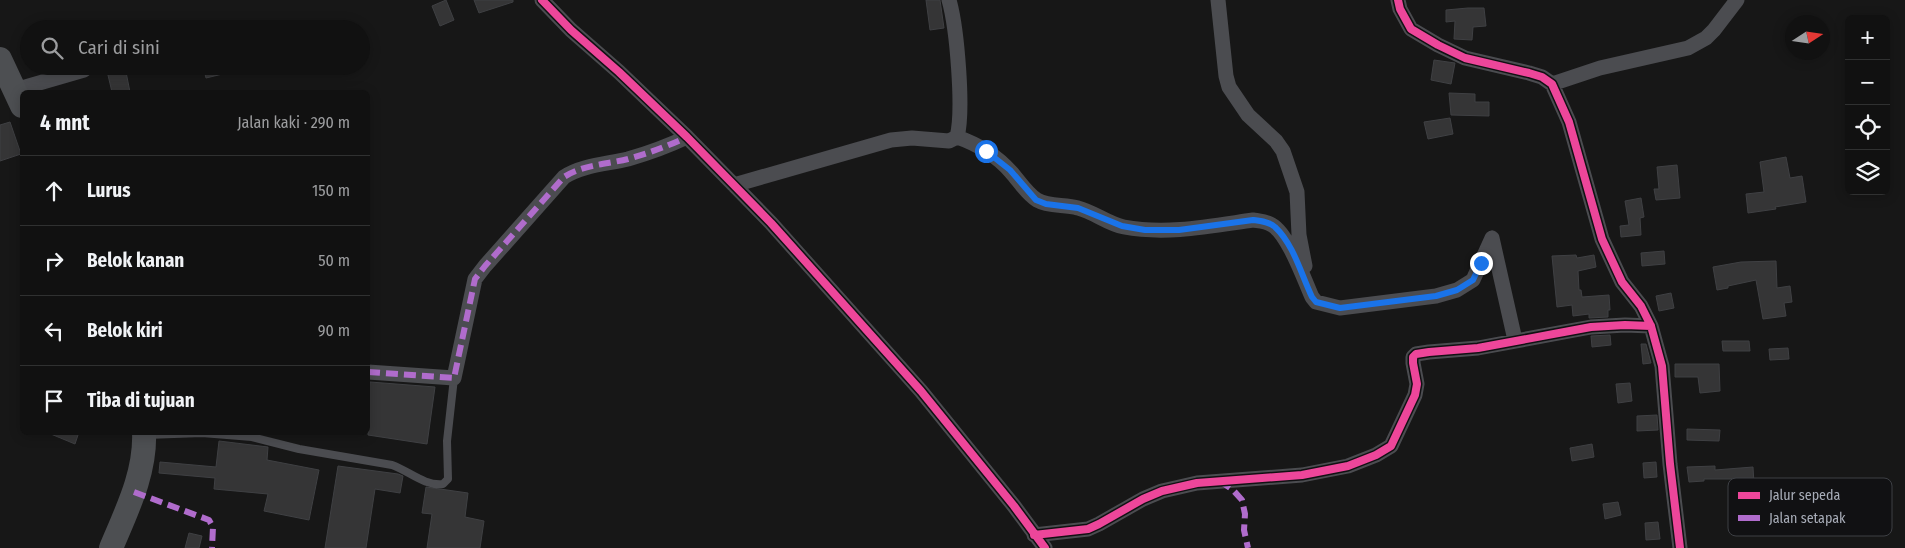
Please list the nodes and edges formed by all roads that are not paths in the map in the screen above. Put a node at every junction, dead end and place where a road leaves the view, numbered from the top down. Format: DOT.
graph roads {
  1 [pos="542,0"];
  2 [pos="949,0"];
  3 [pos="1218,0"];
  4 [pos="1398,0"];
  5 [pos="1738,0"];
  6 [pos="0,59"];
  7 [pos="72,75"];
  8 [pos="1552,84"];
  9 [pos="38,90"];
  10 [pos="19,98"];
  11 [pos="688,137"];
  12 [pos="957,137"];
  13 [pos="734,185"];
  14 [pos="1312,297"];
  15 [pos="1651,326"];
  16 [pos="1515,340"];
  17 [pos="370,372"];
  18 [pos="454,378"];
  19 [pos="144,435"];
  20 [pos="227,435"];
  21 [pos="1034,535"];
  22 [pos="110,548"];
  23 [pos="1045,548"];
  24 [pos="1680,548"];
  1 -- 11 [label="street"];
  2 -- 12 [label="street"];
  3 -- 14 [label="street"];
  4 -- 8 [label="street"];
  5 -- 8 [label="street"];
  6 -- 10 [label="main road"];
  7 -- 9 [label="street"];
  8 -- 15 [label="street"];
  11 -- 13 [label="street"];
  11 -- 18 [label="street"];
  12 -- 13 [label="street"];
  12 -- 14 [label="street"];
  13 -- 21 [label="street"];
  14 -- 16 [label="street"];
  15 -- 16 [label="street"];
  15 -- 24 [label="street"];
  16 -- 21 [label="street"];
  17 -- 18 [label="street"];
  18 -- 20 [label="lane"];
  19 -- 22 [label="main road"];
  21 -- 23 [label="street"];
}
